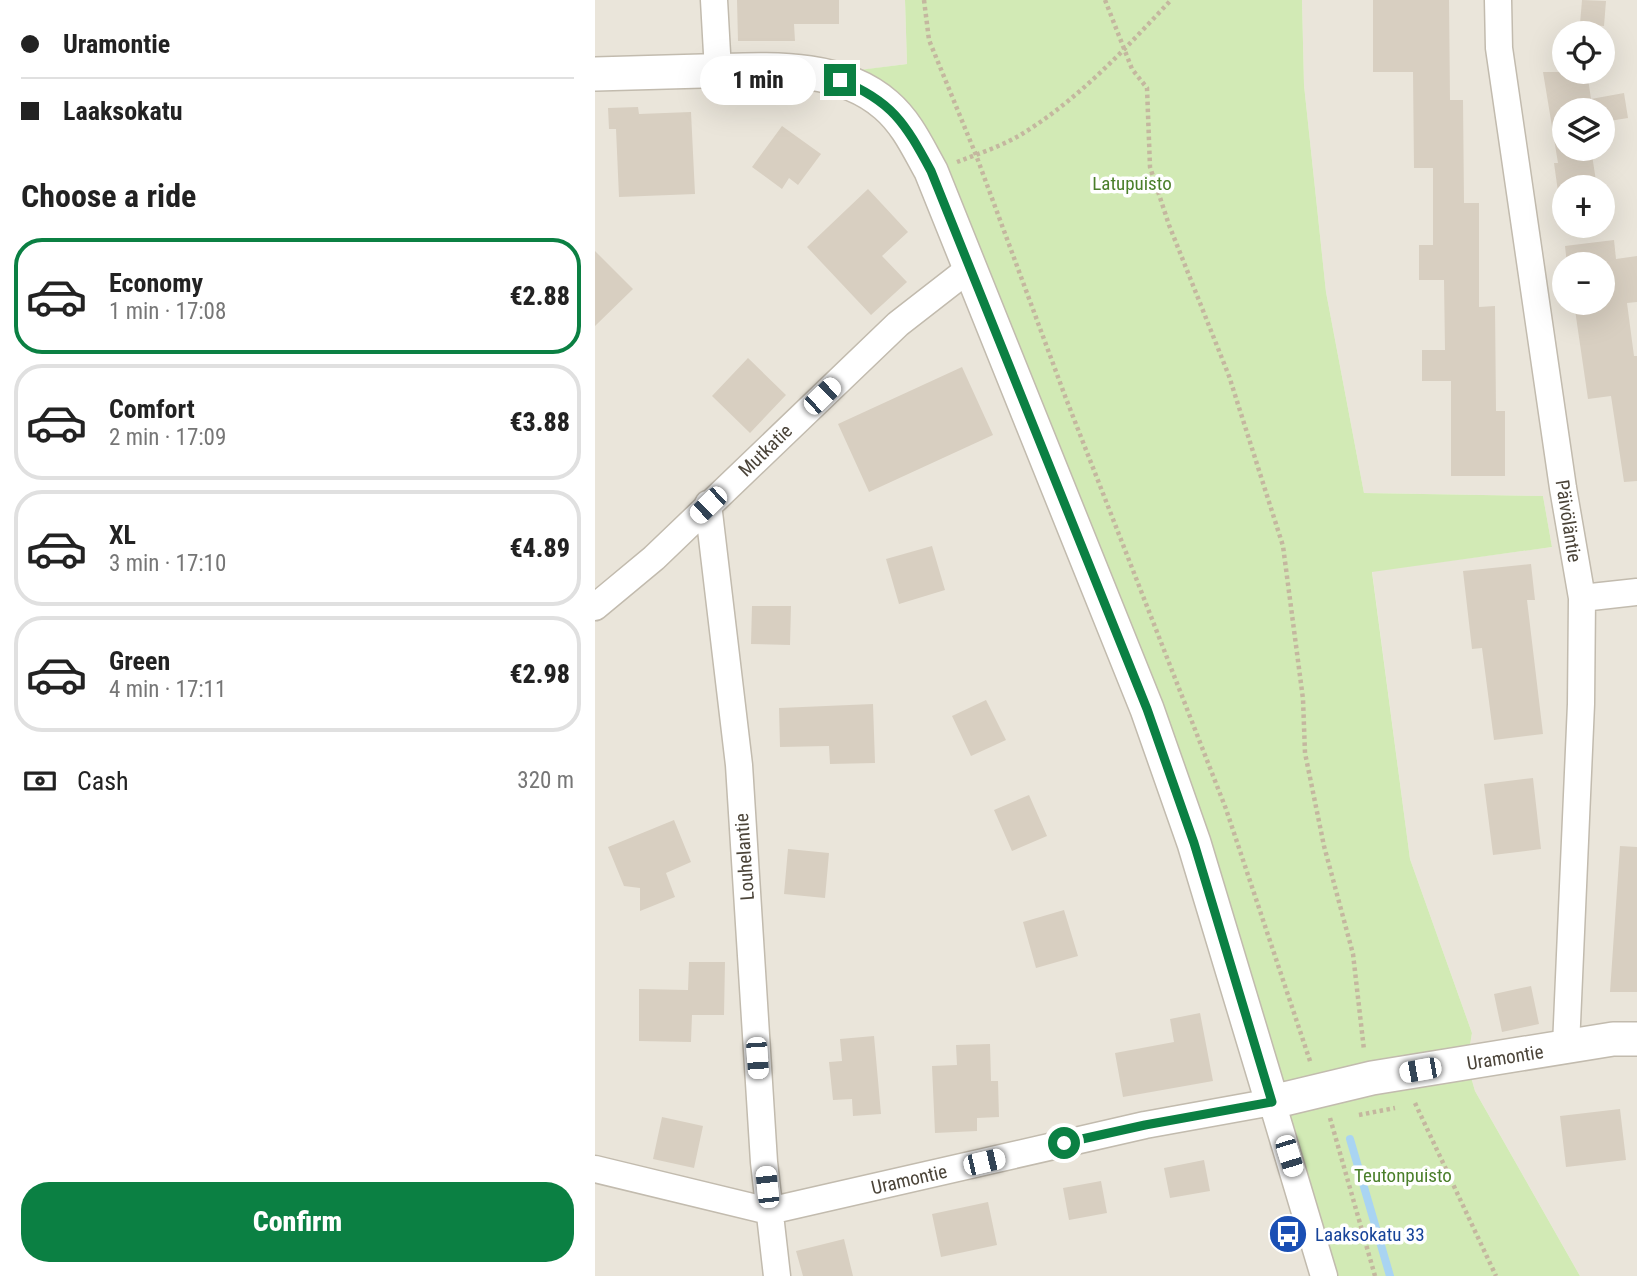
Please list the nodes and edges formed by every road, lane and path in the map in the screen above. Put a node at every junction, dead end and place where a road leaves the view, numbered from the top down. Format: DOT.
graph roads {
  1 [pos="714,0"];
  2 [pos="924,0"];
  3 [pos="1105,0"];
  4 [pos="1171,0"];
  5 [pos="1498,0"];
  6 [pos="1124,50"];
  7 [pos="718,71"];
  8 [pos="595,74"];
  9 [pos="976,155"];
  10 [pos="931,171"];
  11 [pos="969,268"];
  12 [pos="708,505"];
  13 [pos="1637,592"];
  14 [pos="1581,598"];
  15 [pos="595,607"];
  16 [pos="1637,1039"];
  17 [pos="1566,1046"];
  18 [pos="1313,1069"];
  19 [pos="1372,1078"];
  20 [pos="1272,1102"];
  21 [pos="1415,1103"];
  22 [pos="1331,1121"];
  23 [pos="595,1169"];
  24 [pos="769,1211"];
  25 [pos="777,1276"];
  26 [pos="1324,1276"];
  27 [pos="1375,1276"];
  28 [pos="1496,1276"];
  1 -- 7 [label="street"];
  2 -- 9 [label="path"];
  3 -- 6 [label="path"];
  4 -- 6 [label="path"];
  5 -- 14 [label="street, Päivöläntie"];
  6 -- 9 [label="path"];
  6 -- 19 [label="path"];
  7 -- 8 [label="street"];
  7 -- 10 [label="street"];
  9 -- 10 [label="path"];
  9 -- 18 [label="path"];
  10 -- 11 [label="street"];
  11 -- 12 [label="street, Mutkatie"];
  11 -- 20 [label="street"];
  12 -- 15 [label="street, Mutkatie"];
  12 -- 24 [label="street, Louhelantie"];
  13 -- 14 [label="street"];
  14 -- 17 [label="street, Päivöläntie"];
  16 -- 17 [label="street, Uramontie"];
  17 -- 19 [label="street, Uramontie"];
  19 -- 20 [label="street, Uramontie"];
  20 -- 24 [label="street, Uramontie"];
  20 -- 26 [label="street"];
  21 -- 28 [label="path"];
  22 -- 27 [label="path"];
  23 -- 24 [label="street, Uramontie"];
  24 -- 25 [label="street, Louhelantie"];
}
